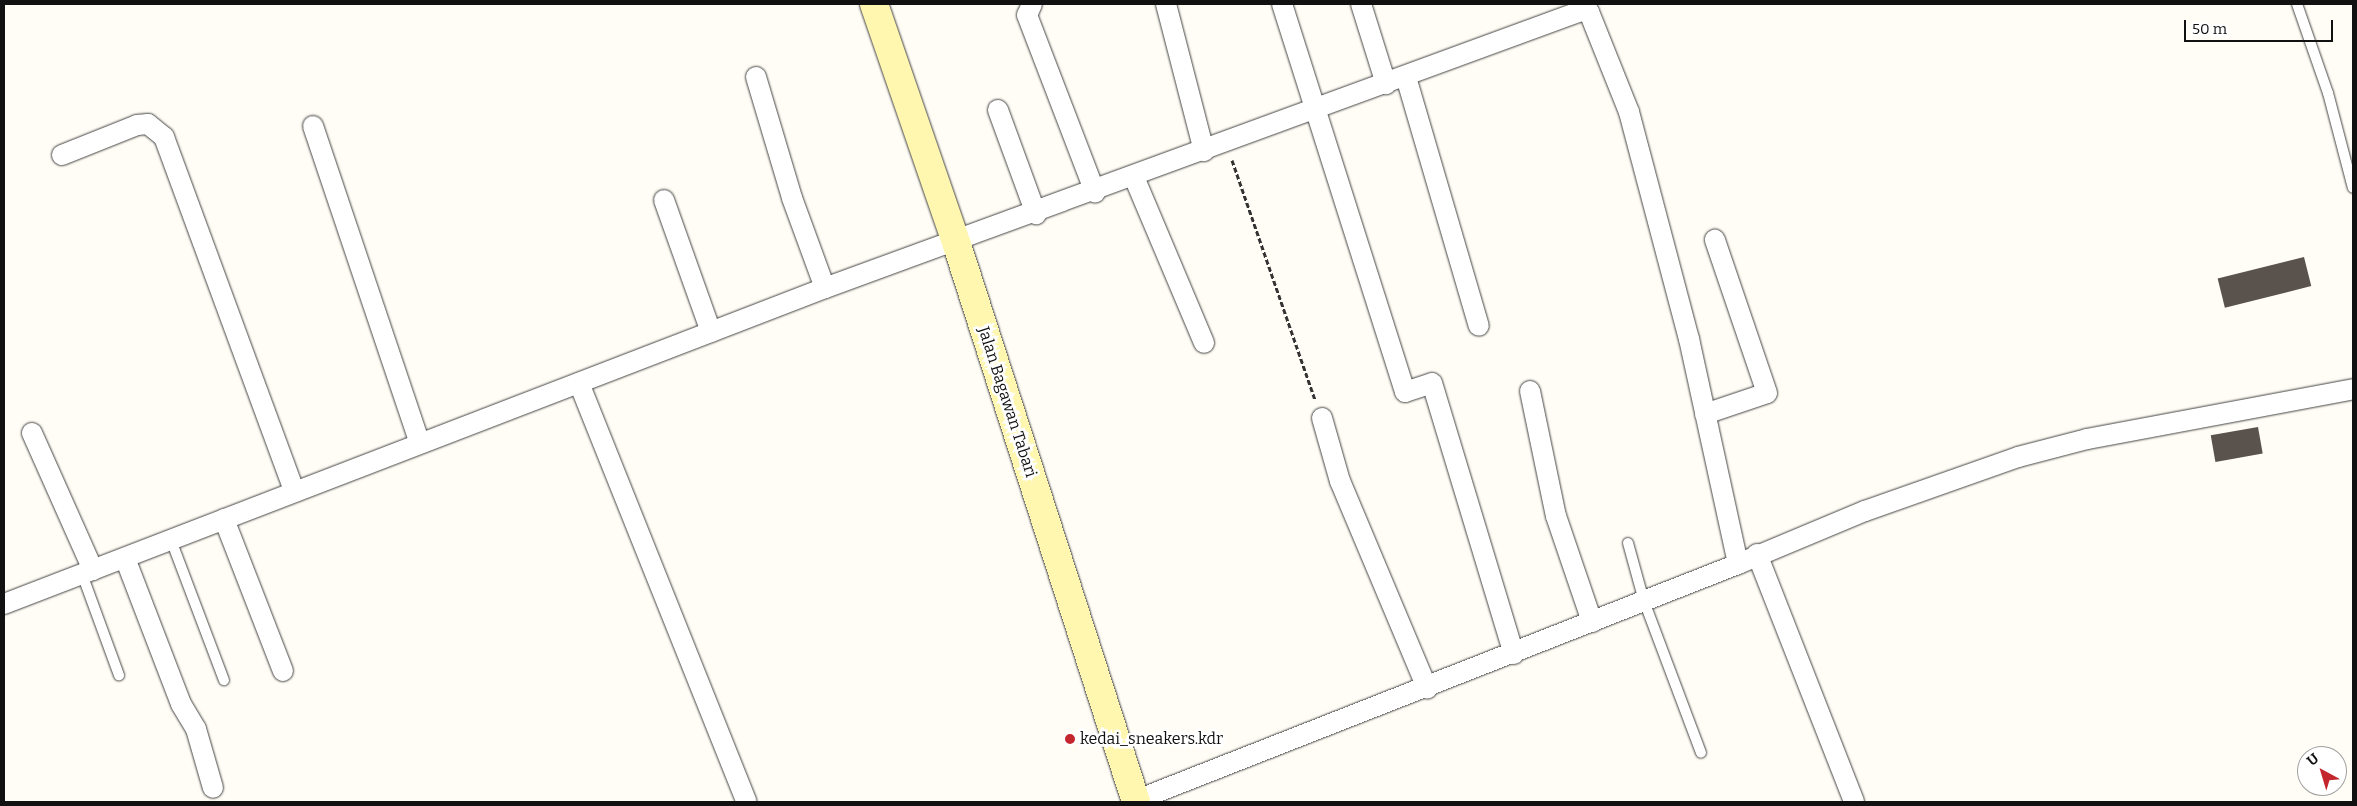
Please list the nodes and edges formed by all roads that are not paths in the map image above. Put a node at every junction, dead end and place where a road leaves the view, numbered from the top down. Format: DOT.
graph roads {
  1 [pos="874,4"];
  2 [pos="1032,4"];
  3 [pos="1166,4"];
  4 [pos="1282,4"];
  5 [pos="1361,4"];
  6 [pos="2297,4"];
  7 [pos="756,77"];
  8 [pos="1406,77"];
  9 [pos="1386,84"];
  10 [pos="998,110"];
  11 [pos="1312,111"];
  12 [pos="313,126"];
  13 [pos="1204,151"];
  14 [pos="62,155"];
  15 [pos="1134,177"];
  16 [pos="2353,188"];
  17 [pos="1095,192"];
  18 [pos="664,200"];
  19 [pos="1036,214"];
  20 [pos="1714,240"];
  21 [pos="956,241"];
  22 [pos="825,288"];
  23 [pos="1479,326"];
  24 [pos="711,332"];
  25 [pos="1204,342"];
  26 [pos="579,383"];
  27 [pos="2353,389"];
  28 [pos="1530,391"];
  29 [pos="1705,414"];
  30 [pos="1322,418"];
  31 [pos="32,433"];
  32 [pos="419,441"];
  33 [pos="294,491"];
  34 [pos="224,519"];
  35 [pos="170,540"];
  36 [pos="1628,542"];
  37 [pos="1757,554"];
  38 [pos="124,558"];
  39 [pos="1738,564"];
  40 [pos="88,572"];
  41 [pos="1644,601"];
  42 [pos="4,604"];
  43 [pos="1592,622"];
  44 [pos="1514,654"];
  45 [pos="283,671"];
  46 [pos="119,675"];
  47 [pos="224,680"];
  48 [pos="1427,688"];
  49 [pos="1702,753"];
  50 [pos="213,788"];
  51 [pos="747,802"];
  52 [pos="1135,802"];
  53 [pos="1854,802"];
  1 -- 21 [label="street, Jalan Bagawan Tabari"];
  2 -- 17 [label="street"];
  3 -- 13 [label="street"];
  4 -- 11 [label="street"];
  5 -- 9 [label="street"];
  6 -- 16 [label="lane"];
  7 -- 22 [label="street"];
  8 -- 9 [label="street"];
  8 -- 23 [label="street"];
  8 -- 29 [label="street"];
  9 -- 11 [label="street"];
  10 -- 19 [label="street"];
  11 -- 13 [label="street"];
  11 -- 44 [label="street"];
  12 -- 32 [label="street"];
  13 -- 15 [label="street"];
  14 -- 33 [label="street"];
  15 -- 17 [label="street"];
  15 -- 25 [label="street"];
  17 -- 19 [label="street"];
  18 -- 24 [label="street"];
  19 -- 21 [label="street"];
  20 -- 29 [label="street"];
  21 -- 22 [label="street"];
  21 -- 52 [label="street, Jalan Bagawan Tabari"];
  22 -- 24 [label="street"];
  24 -- 26 [label="street"];
  26 -- 32 [label="street"];
  26 -- 51 [label="street"];
  27 -- 37 [label="street"];
  28 -- 43 [label="street"];
  29 -- 39 [label="street"];
  30 -- 48 [label="street"];
  31 -- 40 [label="street"];
  32 -- 33 [label="street"];
  33 -- 34 [label="street"];
  34 -- 35 [label="street"];
  34 -- 45 [label="street"];
  35 -- 38 [label="street"];
  35 -- 47 [label="lane"];
  36 -- 41 [label="lane"];
  37 -- 39 [label="street"];
  37 -- 53 [label="street"];
  38 -- 40 [label="street"];
  38 -- 50 [label="street"];
  39 -- 41 [label="street"];
  40 -- 42 [label="street"];
  40 -- 46 [label="lane"];
  41 -- 43 [label="street"];
  41 -- 49 [label="lane"];
  43 -- 44 [label="street"];
  44 -- 48 [label="street"];
  48 -- 52 [label="street"];
}
